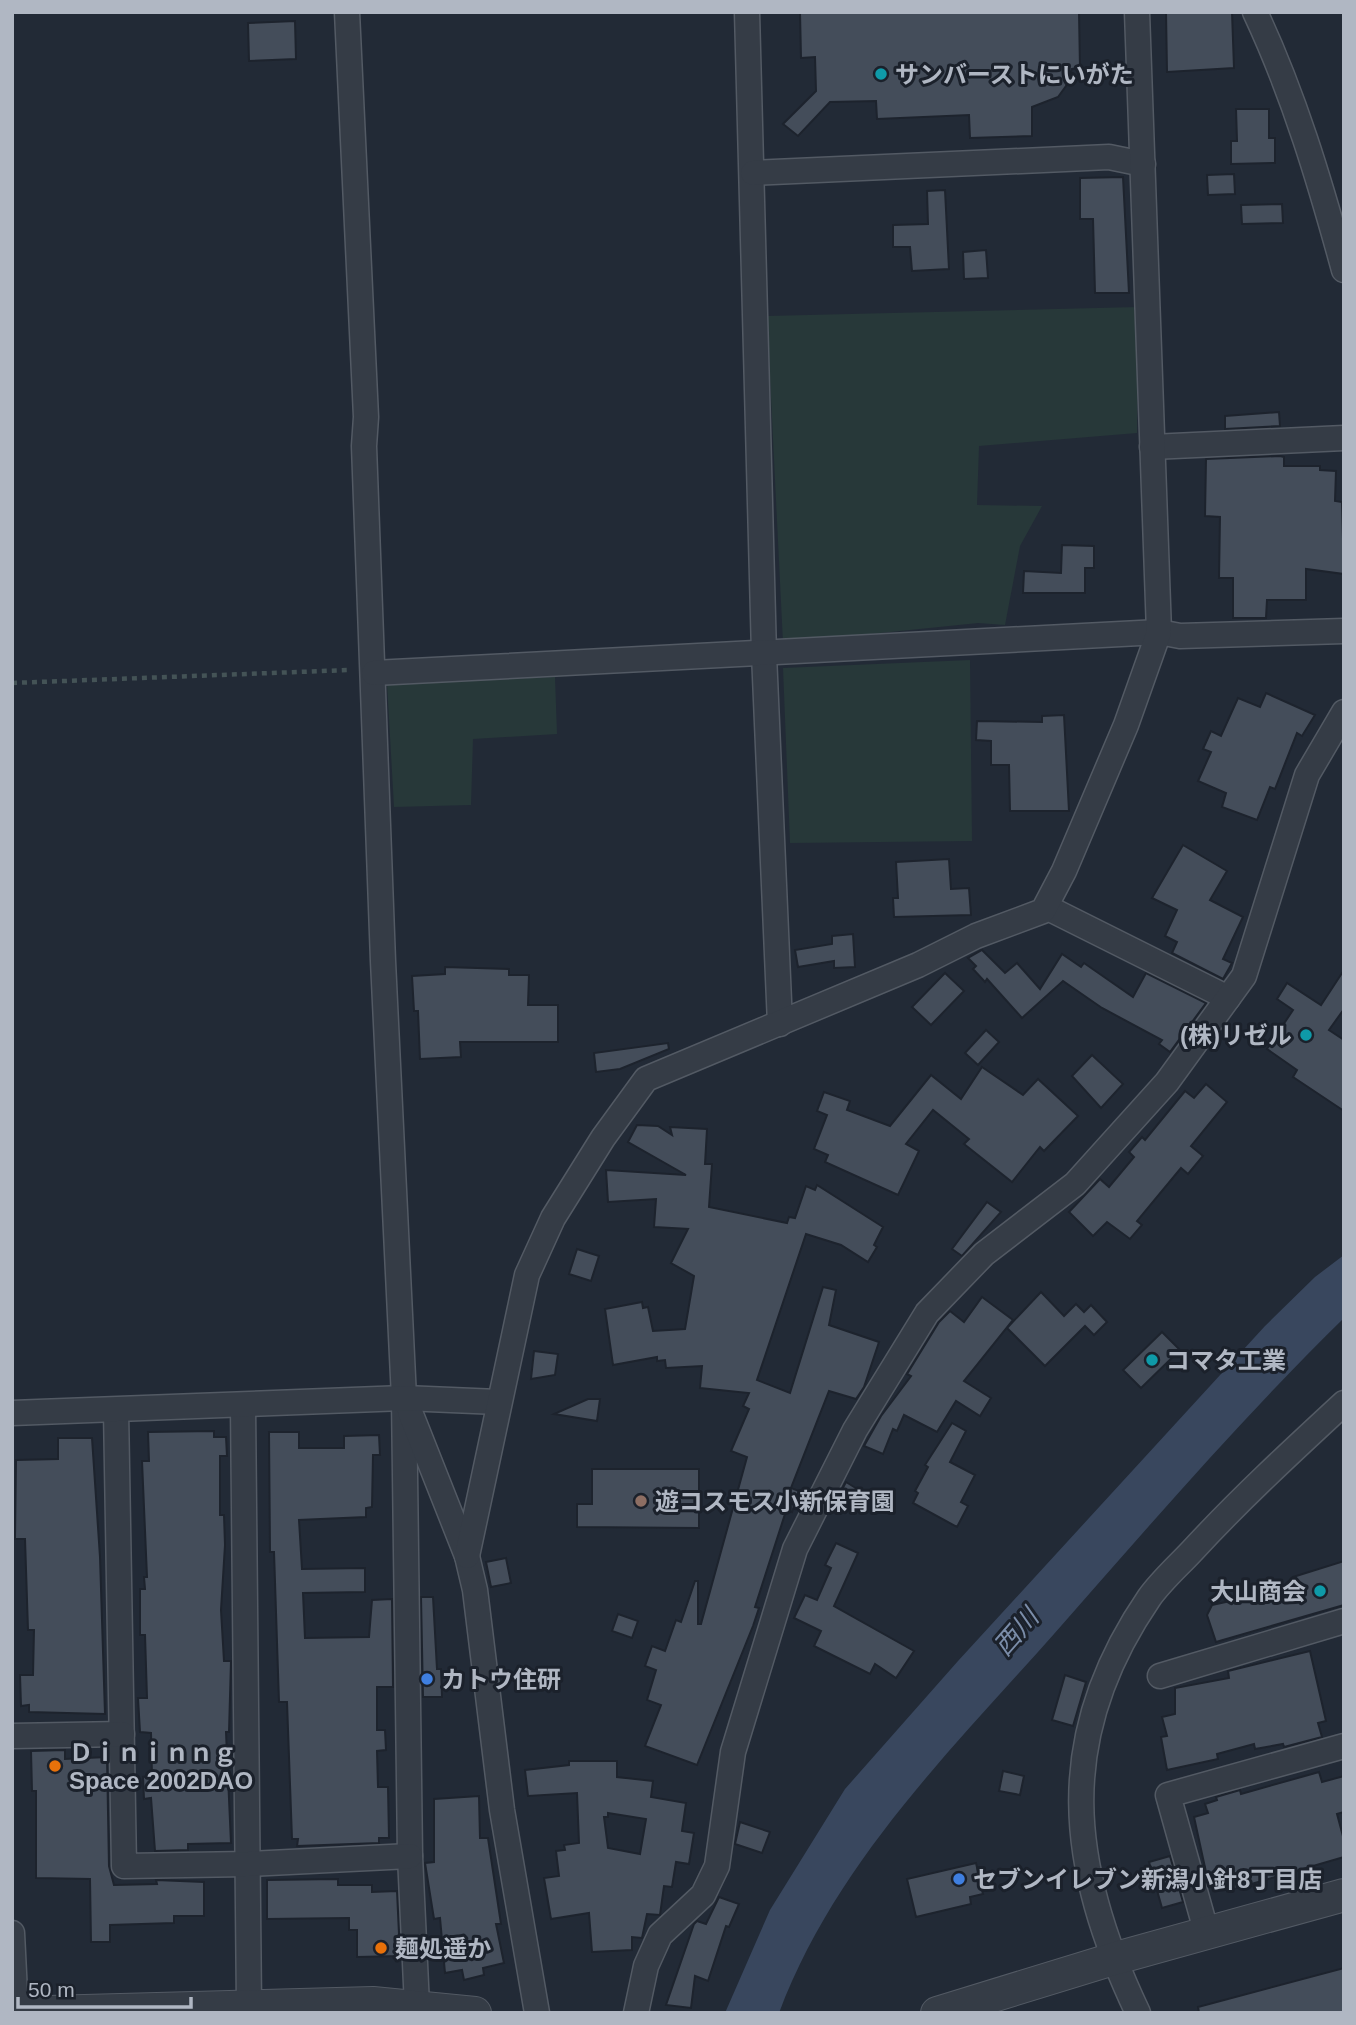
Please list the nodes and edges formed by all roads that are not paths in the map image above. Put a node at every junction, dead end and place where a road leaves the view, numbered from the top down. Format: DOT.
graph roads {
  1 [pos="347,12"];
  2 [pos="747,12"];
  3 [pos="1137,12"];
  4 [pos="1255,12"];
  5 [pos="1143,164"];
  6 [pos="753,173"];
  7 [pos="1344,270"];
  8 [pos="1344,438"];
  9 [pos="1152,447"];
  10 [pos="1344,631"];
  11 [pos="1159,632"];
  12 [pos="764,654"];
  13 [pos="374,673"];
  14 [pos="1344,712"];
  15 [pos="1046,906"];
  16 [pos="1228,998"];
  17 [pos="780,1024"];
  18 [pos="404,1398"];
  19 [pos="498,1402"];
  20 [pos="1344,1403"];
  21 [pos="243,1406"];
  22 [pos="116,1410"];
  23 [pos="12,1413"];
  24 [pos="467,1556"];
  25 [pos="1344,1621"];
  26 [pos="1160,1676"];
  27 [pos="122,1734"];
  28 [pos="12,1736"];
  29 [pos="1344,1745"];
  30 [pos="411,1856"];
  31 [pos="247,1864"];
  32 [pos="1344,1895"];
  33 [pos="12,1933"];
  34 [pos="1207,1934"];
  35 [pos="1113,1959"];
  36 [pos="417,2006"];
  37 [pos="249,2007"];
  38 [pos="347,2008"];
  39 [pos="14,2013"];
  40 [pos="475,2013"];
  41 [pos="537,2013"];
  42 [pos="636,2013"];
  43 [pos="937,2013"];
  44 [pos="1138,2013"];
  1 -- 13 [label="street"];
  2 -- 6 [label="street"];
  3 -- 5 [label="street"];
  4 -- 7 [label="street"];
  5 -- 6 [label="street"];
  5 -- 9 [label="street"];
  6 -- 12 [label="street"];
  8 -- 9 [label="street"];
  9 -- 11 [label="street"];
  10 -- 11 [label="street"];
  11 -- 12 [label="street"];
  11 -- 15 [label="street"];
  12 -- 13 [label="street"];
  12 -- 17 [label="street"];
  13 -- 18 [label="street"];
  14 -- 16 [label="street"];
  15 -- 16 [label="street"];
  15 -- 17 [label="street"];
  16 -- 42 [label="street"];
  17 -- 19 [label="street"];
  18 -- 19 [label="street"];
  18 -- 21 [label="street"];
  18 -- 24 [label="street"];
  18 -- 30 [label="street"];
  19 -- 24 [label="street"];
  20 -- 35 [label="street"];
  21 -- 22 [label="street"];
  21 -- 31 [label="street"];
  22 -- 23 [label="street"];
  22 -- 27 [label="street"];
  24 -- 41 [label="street"];
  25 -- 26 [label="street"];
  27 -- 28 [label="street"];
  27 -- 31 [label="street"];
  29 -- 34 [label="street"];
  30 -- 31 [label="street"];
  30 -- 36 [label="street"];
  31 -- 37 [label="street"];
  32 -- 34 [label="street"];
  33 -- 39 [label="street"];
  34 -- 35 [label="street"];
  35 -- 43 [label="street"];
  35 -- 44 [label="street"];
  36 -- 38 [label="street"];
  36 -- 40 [label="street"];
  37 -- 38 [label="street"];
  37 -- 39 [label="street"];
}
